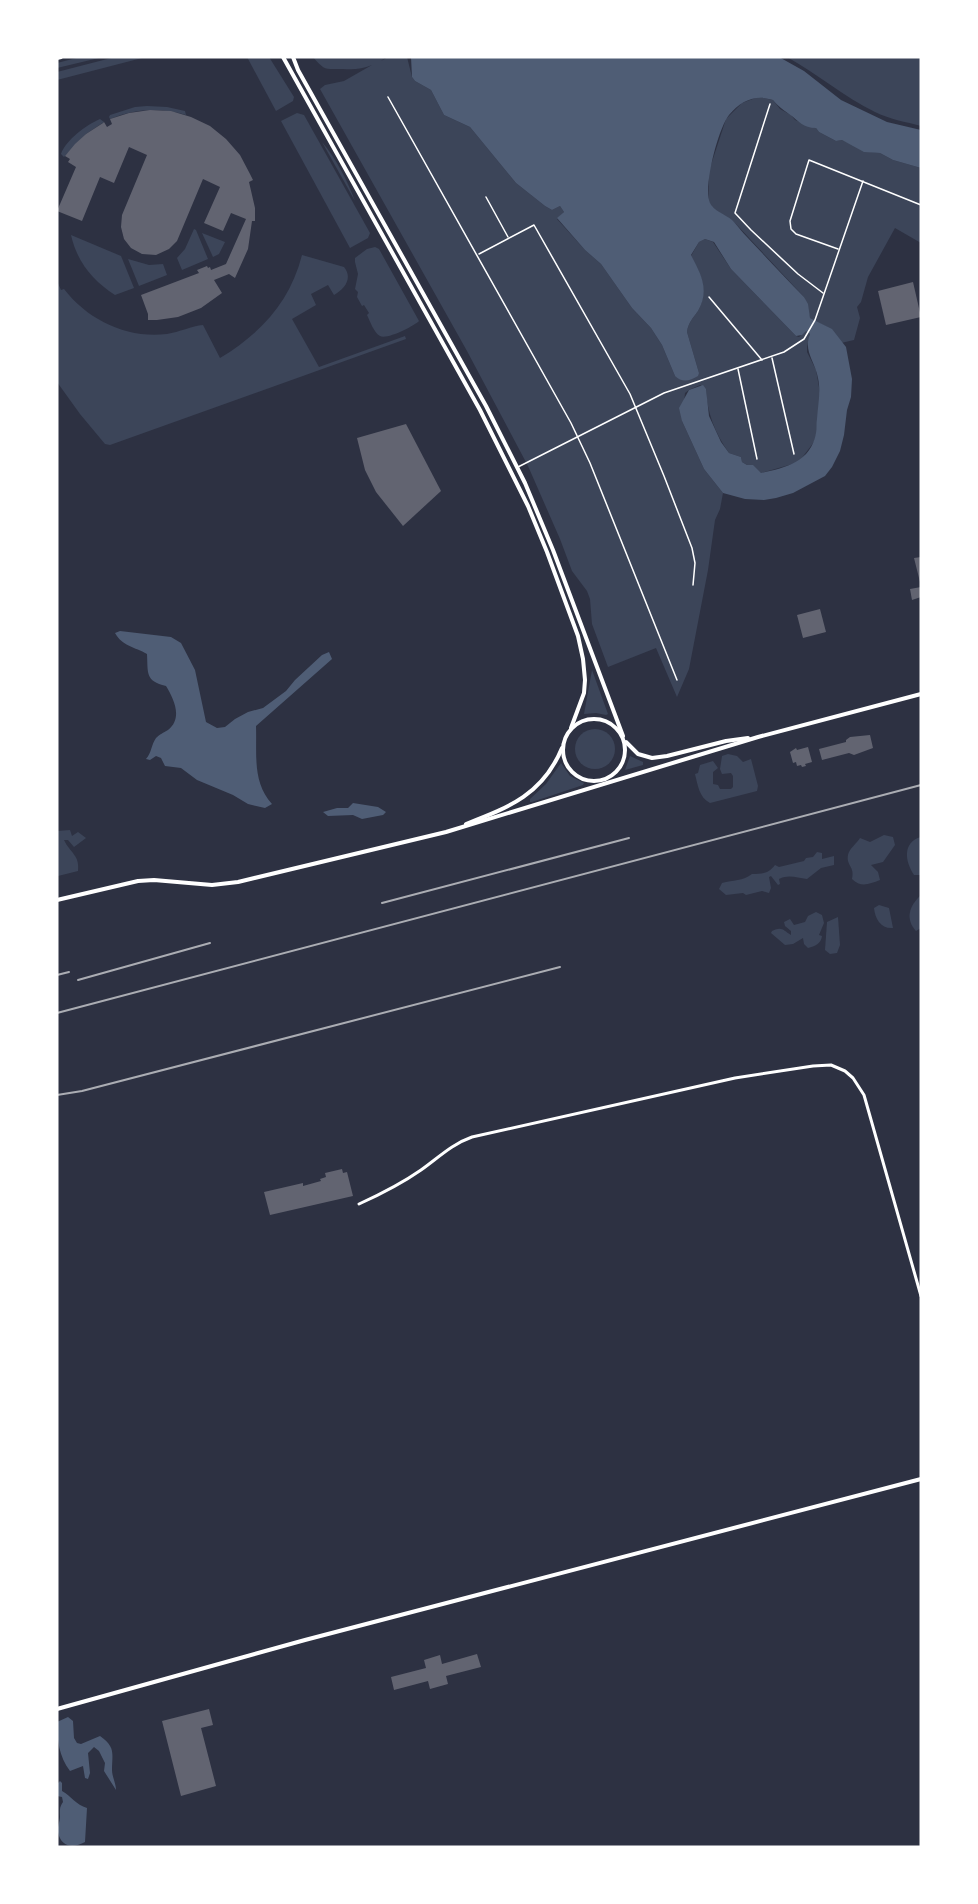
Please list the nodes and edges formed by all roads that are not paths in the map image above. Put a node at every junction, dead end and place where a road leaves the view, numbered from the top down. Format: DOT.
graph roads {
  1 [pos="283,57"];
  2 [pos="293,57"];
  3 [pos="388,96"];
  4 [pos="770,104"];
  5 [pos="862,181"];
  6 [pos="486,197"];
  7 [pos="921,205"];
  8 [pos="508,238"];
  9 [pos="839,250"];
  10 [pos="478,255"];
  11 [pos="824,294"];
  12 [pos="709,297"];
  13 [pos="772,357"];
  14 [pos="762,360"];
  15 [pos="738,368"];
  16 [pos="636,406"];
  17 [pos="577,436"];
  18 [pos="794,454"];
  19 [pos="757,459"];
  20 [pos="517,467"];
  21 [pos="693,585"];
  22 [pos="677,680"];
  23 [pos="921,694"];
  24 [pos="571,728"];
  25 [pos="758,736"];
  26 [pos="623,738"];
  27 [pos="564,743"];
  28 [pos="631,774"];
  29 [pos="604,779"];
  30 [pos="580,791"];
  31 [pos="446,832"];
  32 [pos="57,900"];
  33 [pos="359,1204"];
  34 [pos="921,1296"];
  35 [pos="921,1479"];
  36 [pos="57,1708"];
  1 -- 24 [label="main road"];
  2 -- 20 [label="main road"];
  3 -- 10 [label="lane"];
  4 -- 11 [label="lane"];
  5 -- 7 [label="lane"];
  5 -- 9 [label="lane"];
  5 -- 9 [label="lane"];
  6 -- 8 [label="lane"];
  8 -- 10 [label="lane"];
  8 -- 16 [label="lane"];
  9 -- 11 [label="lane"];
  10 -- 17 [label="lane"];
  11 -- 13 [label="lane"];
  12 -- 14 [label="lane"];
  13 -- 14 [label="lane"];
  13 -- 18 [label="lane"];
  14 -- 15 [label="lane"];
  15 -- 16 [label="lane"];
  15 -- 19 [label="lane"];
  16 -- 17 [label="lane"];
  16 -- 21 [label="lane"];
  17 -- 20 [label="lane"];
  17 -- 22 [label="lane"];
  20 -- 26 [label="main road"];
  23 -- 25 [label="main road"];
  24 -- 26 [label="main road"];
  24 -- 27 [label="main road"];
  25 -- 26 [label="main road"];
  25 -- 28 [label="main road"];
  26 -- 29 [label="main road"];
  27 -- 29 [label="main road"];
  27 -- 31 [label="main road"];
  28 -- 29 [label="main road"];
  28 -- 30 [label="main road"];
  29 -- 30 [label="main road"];
  30 -- 31 [label="main road"];
  31 -- 32 [label="main road"];
  33 -- 34 [label="street"];
  35 -- 36 [label="main road"];
}
